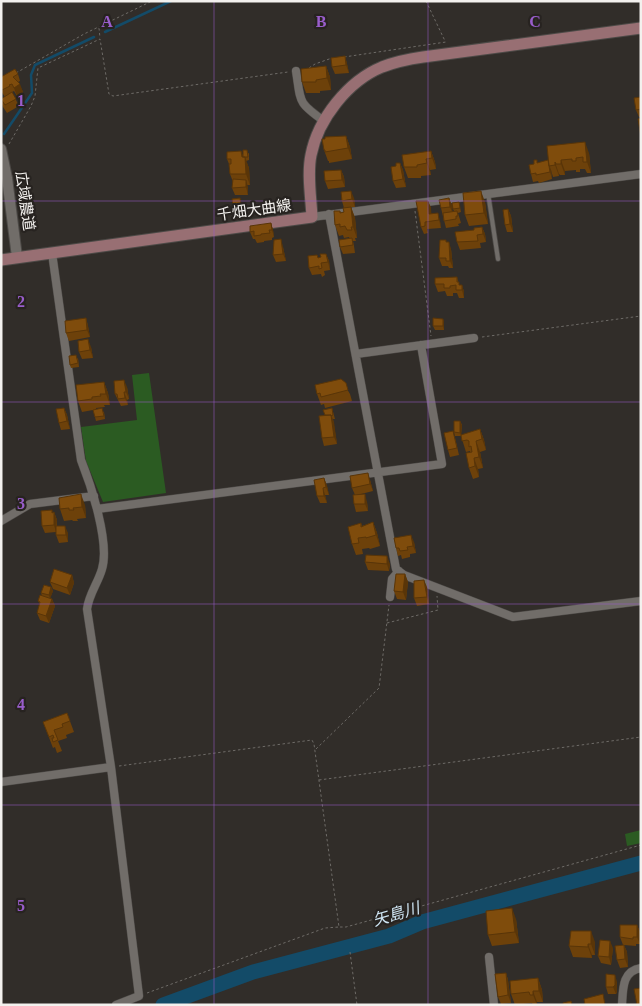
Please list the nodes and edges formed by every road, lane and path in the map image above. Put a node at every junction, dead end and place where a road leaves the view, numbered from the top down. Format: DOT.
graph roads {
  1 [pos="152,1"];
  2 [pos="426,1"];
  3 [pos="99,27"];
  4 [pos="641,28"];
  5 [pos="100,39"];
  6 [pos="446,42"];
  7 [pos="451,53"];
  8 [pos="296,71"];
  9 [pos="10,78"];
  10 [pos="324,121"];
  11 [pos="2,151"];
  12 [pos="641,174"];
  13 [pos="488,193"];
  14 [pos="414,203"];
  15 [pos="329,214"];
  16 [pos="312,217"];
  17 [pos="52,253"];
  18 [pos="17,257"];
  19 [pos="498,259"];
  20 [pos="1,260"];
  21 [pos="641,316"];
  22 [pos="474,338"];
  23 [pos="432,343"];
  24 [pos="421,345"];
  25 [pos="356,354"];
  26 [pos="378,472"];
  27 [pos="94,496"];
  28 [pos="97,509"];
  29 [pos="1,521"];
  30 [pos="399,571"];
  31 [pos="437,588"];
  32 [pos="390,597"];
  33 [pos="641,600"];
  34 [pos="387,623"];
  35 [pos="641,737"];
  36 [pos="315,749"];
  37 [pos="111,767"];
  38 [pos="319,780"];
  39 [pos="1,782"];
  40 [pos="641,845"];
  41 [pos="339,927"];
  42 [pos="350,952"];
  43 [pos="489,957"];
  44 [pos="641,968"];
  45 [pos="139,996"];
  46 [pos="116,1005"];
  47 [pos="357,1005"];
  48 [pos="494,1005"];
  49 [pos="622,1005"];
  1 -- 3 [label="path"];
  2 -- 6 [label="path"];
  3 -- 5 [label="path"];
  3 -- 9 [label="path"];
  4 -- 7 [label="main road, 千畑大曲線"];
  5 -- 8 [label="path"];
  5 -- 11 [label="path"];
  6 -- 7 [label="path"];
  6 -- 8 [label="path"];
  7 -- 10 [label="main road, 千畑大曲線"];
  8 -- 10 [label="street"];
  10 -- 16 [label="main road, 千畑大曲線"];
  11 -- 18 [label="street, 広域農道"];
  12 -- 13 [label="street"];
  13 -- 14 [label="street"];
  13 -- 19 [label="lane"];
  14 -- 15 [label="street"];
  14 -- 23 [label="path"];
  15 -- 16 [label="street"];
  15 -- 25 [label="street"];
  16 -- 17 [label="main road, 千畑大曲線"];
  17 -- 18 [label="main road, 千畑大曲線"];
  17 -- 27 [label="street"];
  18 -- 20 [label="main road, 千畑大曲線"];
  21 -- 22 [label="path"];
  22 -- 23 [label="street"];
  23 -- 24 [label="street"];
  24 -- 25 [label="street"];
  24 -- 26 [label="street"];
  25 -- 26 [label="street"];
  26 -- 28 [label="street"];
  26 -- 30 [label="street"];
  27 -- 28 [label="street"];
  27 -- 29 [label="street"];
  28 -- 37 [label="street"];
  30 -- 31 [label="street"];
  30 -- 32 [label="street"];
  31 -- 33 [label="street"];
  31 -- 34 [label="path"];
  32 -- 34 [label="path"];
  34 -- 36 [label="path"];
  35 -- 38 [label="path"];
  36 -- 37 [label="path"];
  36 -- 38 [label="path"];
  37 -- 39 [label="street"];
  37 -- 45 [label="street"];
  38 -- 41 [label="path"];
  40 -- 41 [label="path"];
  41 -- 45 [label="path"];
  42 -- 47 [label="path"];
  43 -- 48 [label="street"];
  44 -- 49 [label="street"];
  45 -- 46 [label="street"];
}
